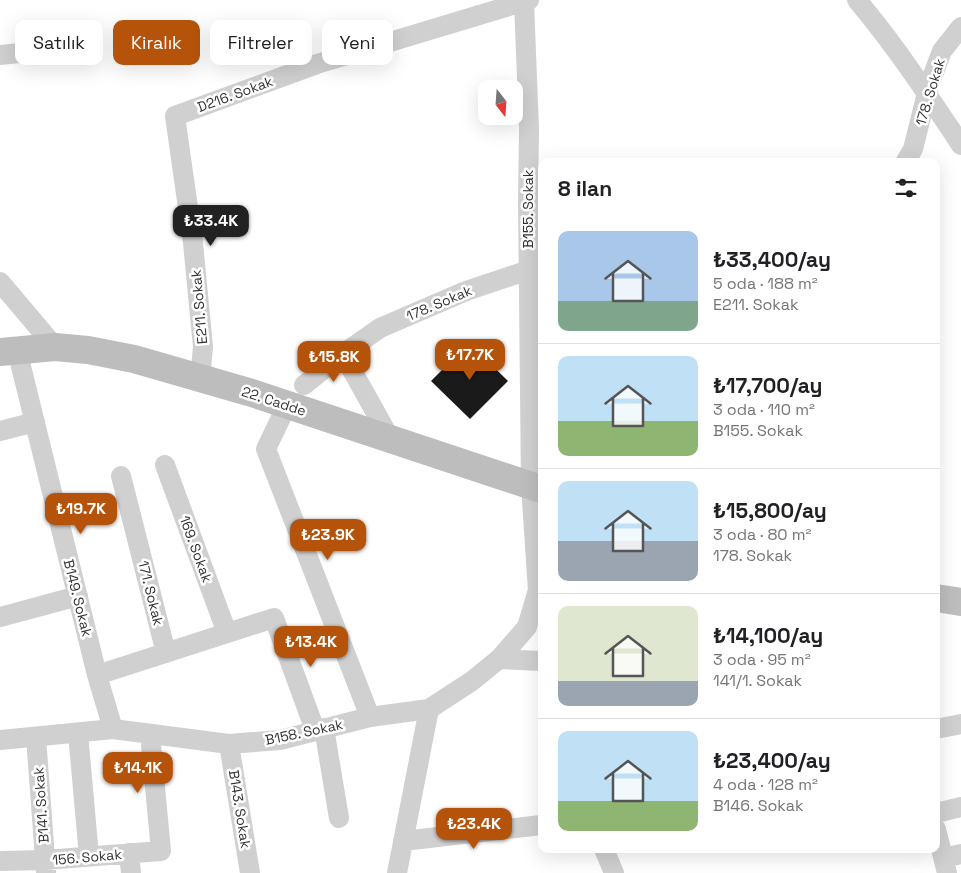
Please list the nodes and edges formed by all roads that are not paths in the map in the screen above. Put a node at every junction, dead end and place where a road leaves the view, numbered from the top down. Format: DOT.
graph roads {
  1 [pos="857,0"];
  2 [pos="526,1"];
  3 [pos="961,27"];
  4 [pos="15,54"];
  5 [pos="0,55"];
  6 [pos="927,93"];
  7 [pos="176,116"];
  8 [pos="961,145"];
  9 [pos="908,158"];
  10 [pos="535,270"];
  11 [pos="0,282"];
  12 [pos="55,346"];
  13 [pos="9,351"];
  14 [pos="343,354"];
  15 [pos="200,378"];
  16 [pos="295,395"];
  17 [pos="35,422"];
  18 [pos="0,431"];
  19 [pos="391,440"];
  20 [pos="165,465"];
  21 [pos="122,476"];
  22 [pos="536,487"];
  23 [pos="78,596"];
  24 [pos="940,599"];
  25 [pos="961,602"];
  26 [pos="0,617"];
  27 [pos="227,633"];
  28 [pos="166,653"];
  29 [pos="499,659"];
  30 [pos="538,660"];
  31 [pos="97,675"];
  32 [pos="429,709"];
  33 [pos="370,717"];
  34 [pos="961,724"];
  35 [pos="113,729"];
  36 [pos="320,729"];
  37 [pos="940,729"];
  38 [pos="78,732"];
  39 [pos="150,734"];
  40 [pos="36,737"];
  41 [pos="0,740"];
  42 [pos="229,744"];
  43 [pos="961,807"];
  44 [pos="940,812"];
  45 [pos="339,818"];
  46 [pos="538,825"];
  47 [pos="940,838"];
  48 [pos="403,841"];
  49 [pos="129,853"];
  50 [pos="606,853"];
  51 [pos="90,856"];
  52 [pos="0,861"];
  53 [pos="951,862"];
  54 [pos="45,867"];
  55 [pos="131,873"];
  56 [pos="250,873"];
  57 [pos="397,873"];
  58 [pos="614,873"];
  1 -- 6 [label="street"];
  2 -- 7 [label="street, D216. Sokak"];
  2 -- 10 [label="street, B155. Sokak"];
  3 -- 6 [label="street, 178. Sokak"];
  4 -- 5 [label="street"];
  6 -- 8 [label="street"];
  6 -- 9 [label="street, 178. Sokak"];
  7 -- 15 [label="street, E211. Sokak"];
  10 -- 14 [label="street, 178. Sokak"];
  10 -- 22 [label="street, B155. Sokak"];
  11 -- 12 [label="street"];
  12 -- 13 [label="main road, 22. Cadde"];
  12 -- 15 [label="main road, 22. Cadde"];
  13 -- 17 [label="street, B149. Sokak"];
  14 -- 16 [label="street, 178. Sokak"];
  14 -- 19 [label="street"];
  15 -- 16 [label="main road, 22. Cadde"];
  16 -- 19 [label="main road, 22. Cadde"];
  16 -- 33 [label="street"];
  17 -- 18 [label="street"];
  17 -- 23 [label="street, B149. Sokak"];
  19 -- 22 [label="main road, 22. Cadde"];
  20 -- 27 [label="street, 169. Sokak"];
  21 -- 28 [label="street, 171. Sokak"];
  22 -- 29 [label="street, B155. Sokak"];
  23 -- 26 [label="street"];
  23 -- 31 [label="street, B149. Sokak"];
  24 -- 25 [label="main road"];
  27 -- 28 [label="street"];
  27 -- 36 [label="street"];
  28 -- 31 [label="street"];
  29 -- 30 [label="street"];
  29 -- 32 [label="street, B155. Sokak"];
  31 -- 35 [label="street, B149. Sokak"];
  32 -- 33 [label="street, B158. Sokak"];
  32 -- 48 [label="street"];
  33 -- 36 [label="street, B158. Sokak"];
  34 -- 37 [label="street"];
  35 -- 38 [label="street, B158. Sokak"];
  35 -- 39 [label="street, B158. Sokak"];
  36 -- 42 [label="street, B158. Sokak"];
  36 -- 45 [label="street"];
  38 -- 40 [label="street, B158. Sokak"];
  38 -- 51 [label="street"];
  39 -- 42 [label="street, B158. Sokak"];
  39 -- 49 [label="street, 156. Sokak"];
  40 -- 41 [label="street, B158. Sokak"];
  40 -- 54 [label="street, B141. Sokak"];
  42 -- 56 [label="street, B143. Sokak"];
  43 -- 44 [label="street"];
  46 -- 48 [label="street"];
  47 -- 53 [label="street"];
  48 -- 57 [label="street"];
  49 -- 51 [label="street, 156. Sokak"];
  49 -- 55 [label="street, 156. Sokak"];
  50 -- 58 [label="street"];
  51 -- 54 [label="street, 156. Sokak"];
  52 -- 54 [label="street, 156. Sokak"];
}
